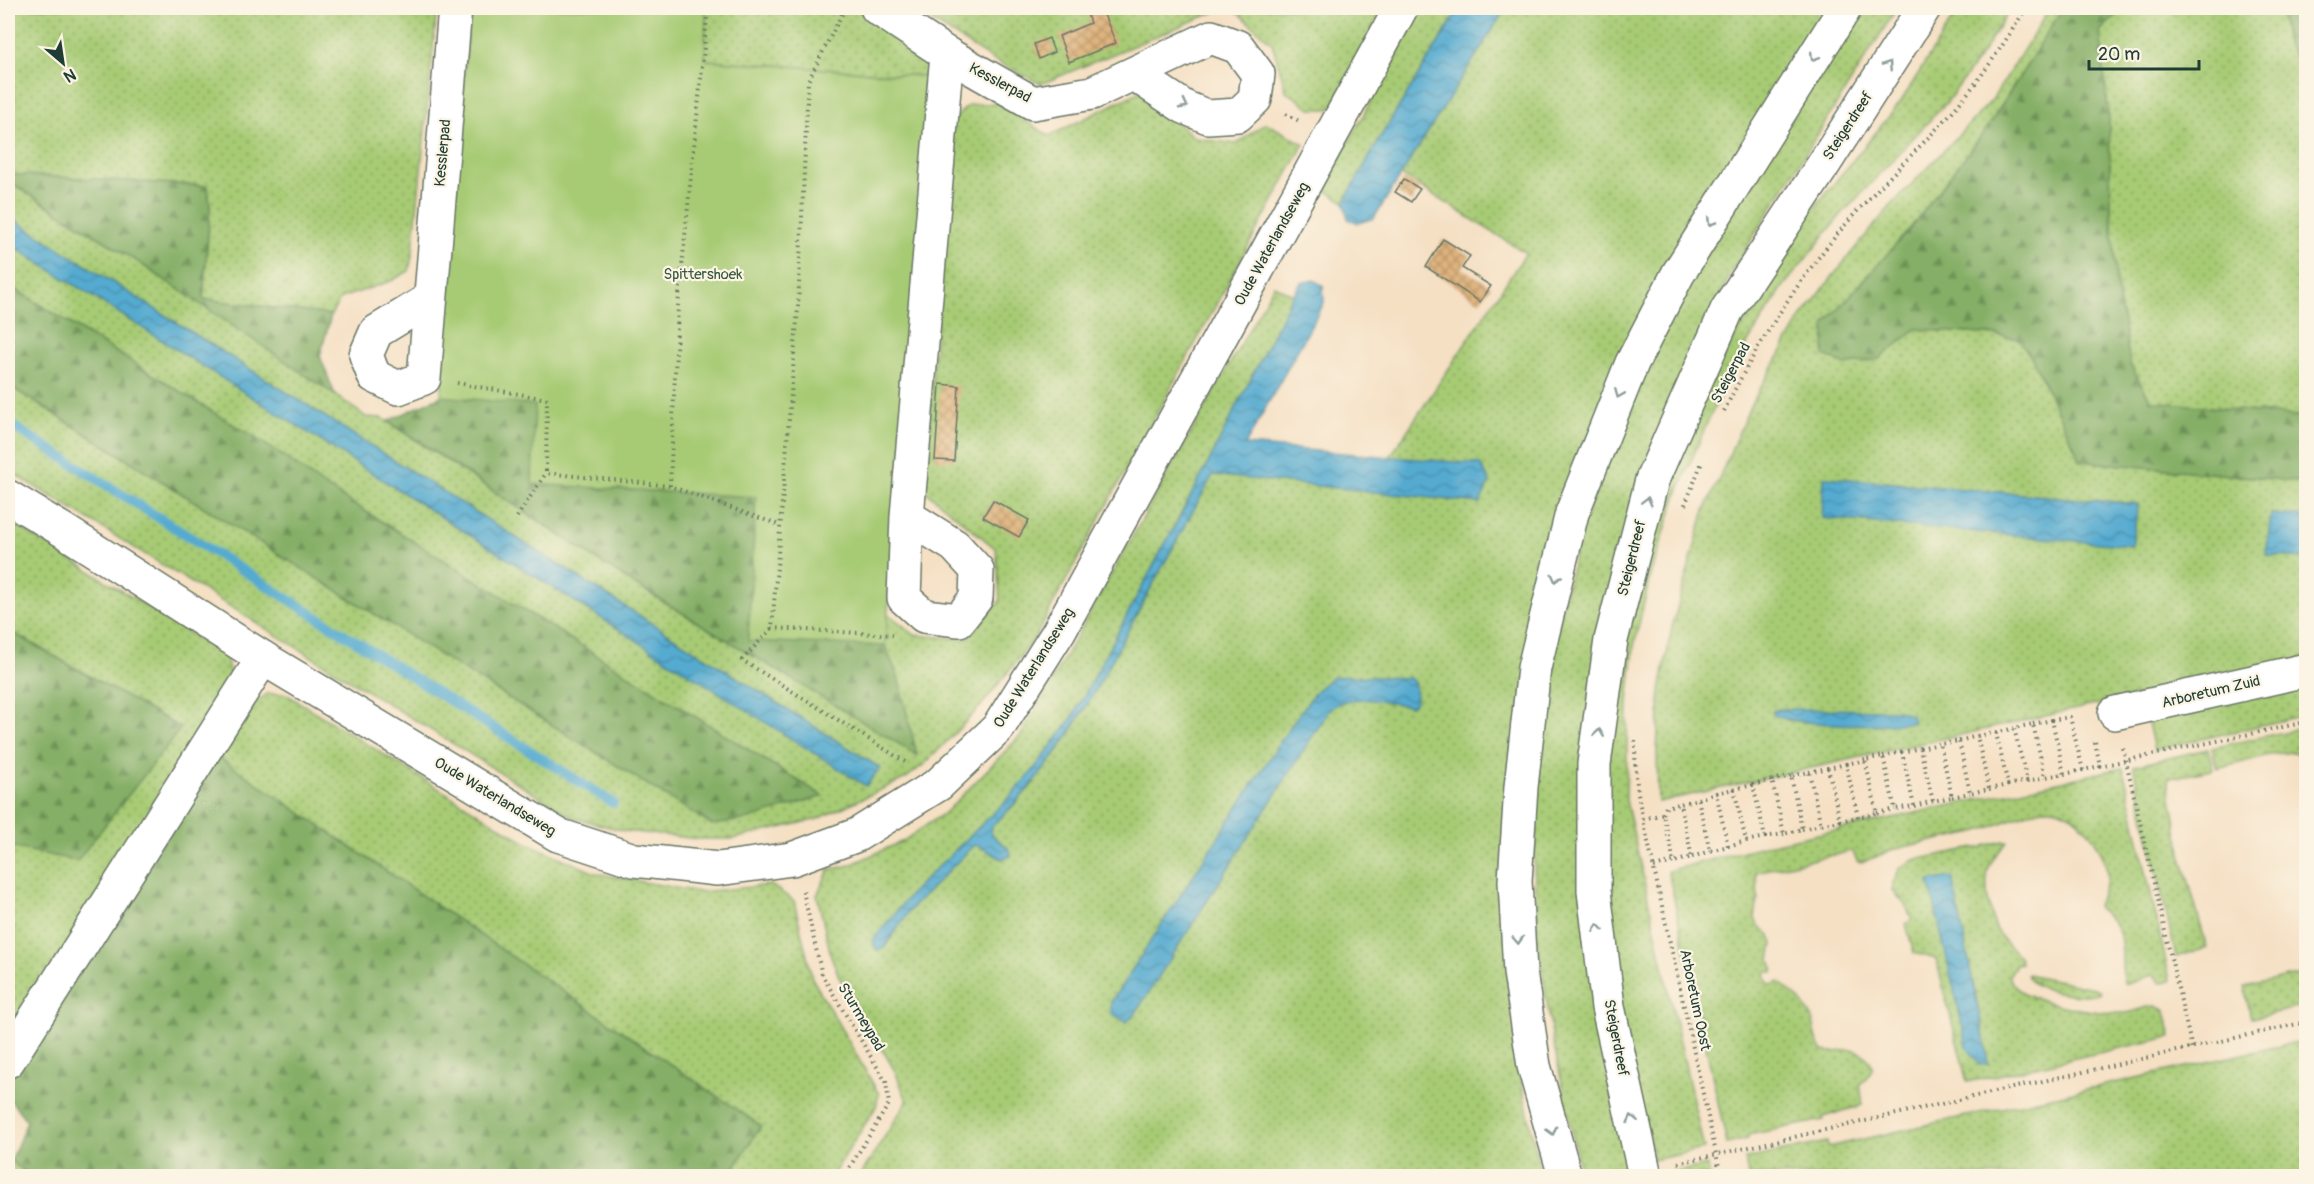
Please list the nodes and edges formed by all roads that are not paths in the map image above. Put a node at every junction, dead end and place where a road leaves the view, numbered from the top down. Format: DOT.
graph roads {
  1 [pos="455,8"];
  2 [pos="877,8"];
  3 [pos="1401,8"];
  4 [pos="1845,8"];
  5 [pos="1924,8"];
  6 [pos="947,54"];
  7 [pos="1134,74"];
  8 [pos="430,299"];
  9 [pos="8,497"];
  10 [pos="907,516"];
  11 [pos="263,658"];
  12 [pos="2307,670"];
  13 [pos="2115,713"];
  14 [pos="8,1061"];
  15 [pos="1644,1174"];
  16 [pos="1565,1176"];
  1 -- 8 [label="main road, Kesslerpad"];
  2 -- 6 [label="main road, Kesslerpad"];
  3 -- 11 [label="main road, Oude Waterlandseweg"];
  4 -- 16 [label="main road, one-way"];
  15 -- 5 [label="main road, Steigerdreef, one-way"];
  6 -- 7 [label="main road, Kesslerpad"];
  6 -- 10 [label="main road"];
  8 -- 8 [label="main road, Kesslerpad"];
  9 -- 11 [label="main road, Oude Waterlandseweg"];
  10 -- 10 [label="main road"];
  11 -- 14 [label="main road"];
  12 -- 13 [label="main road, Arboretum Zuid"];
}
